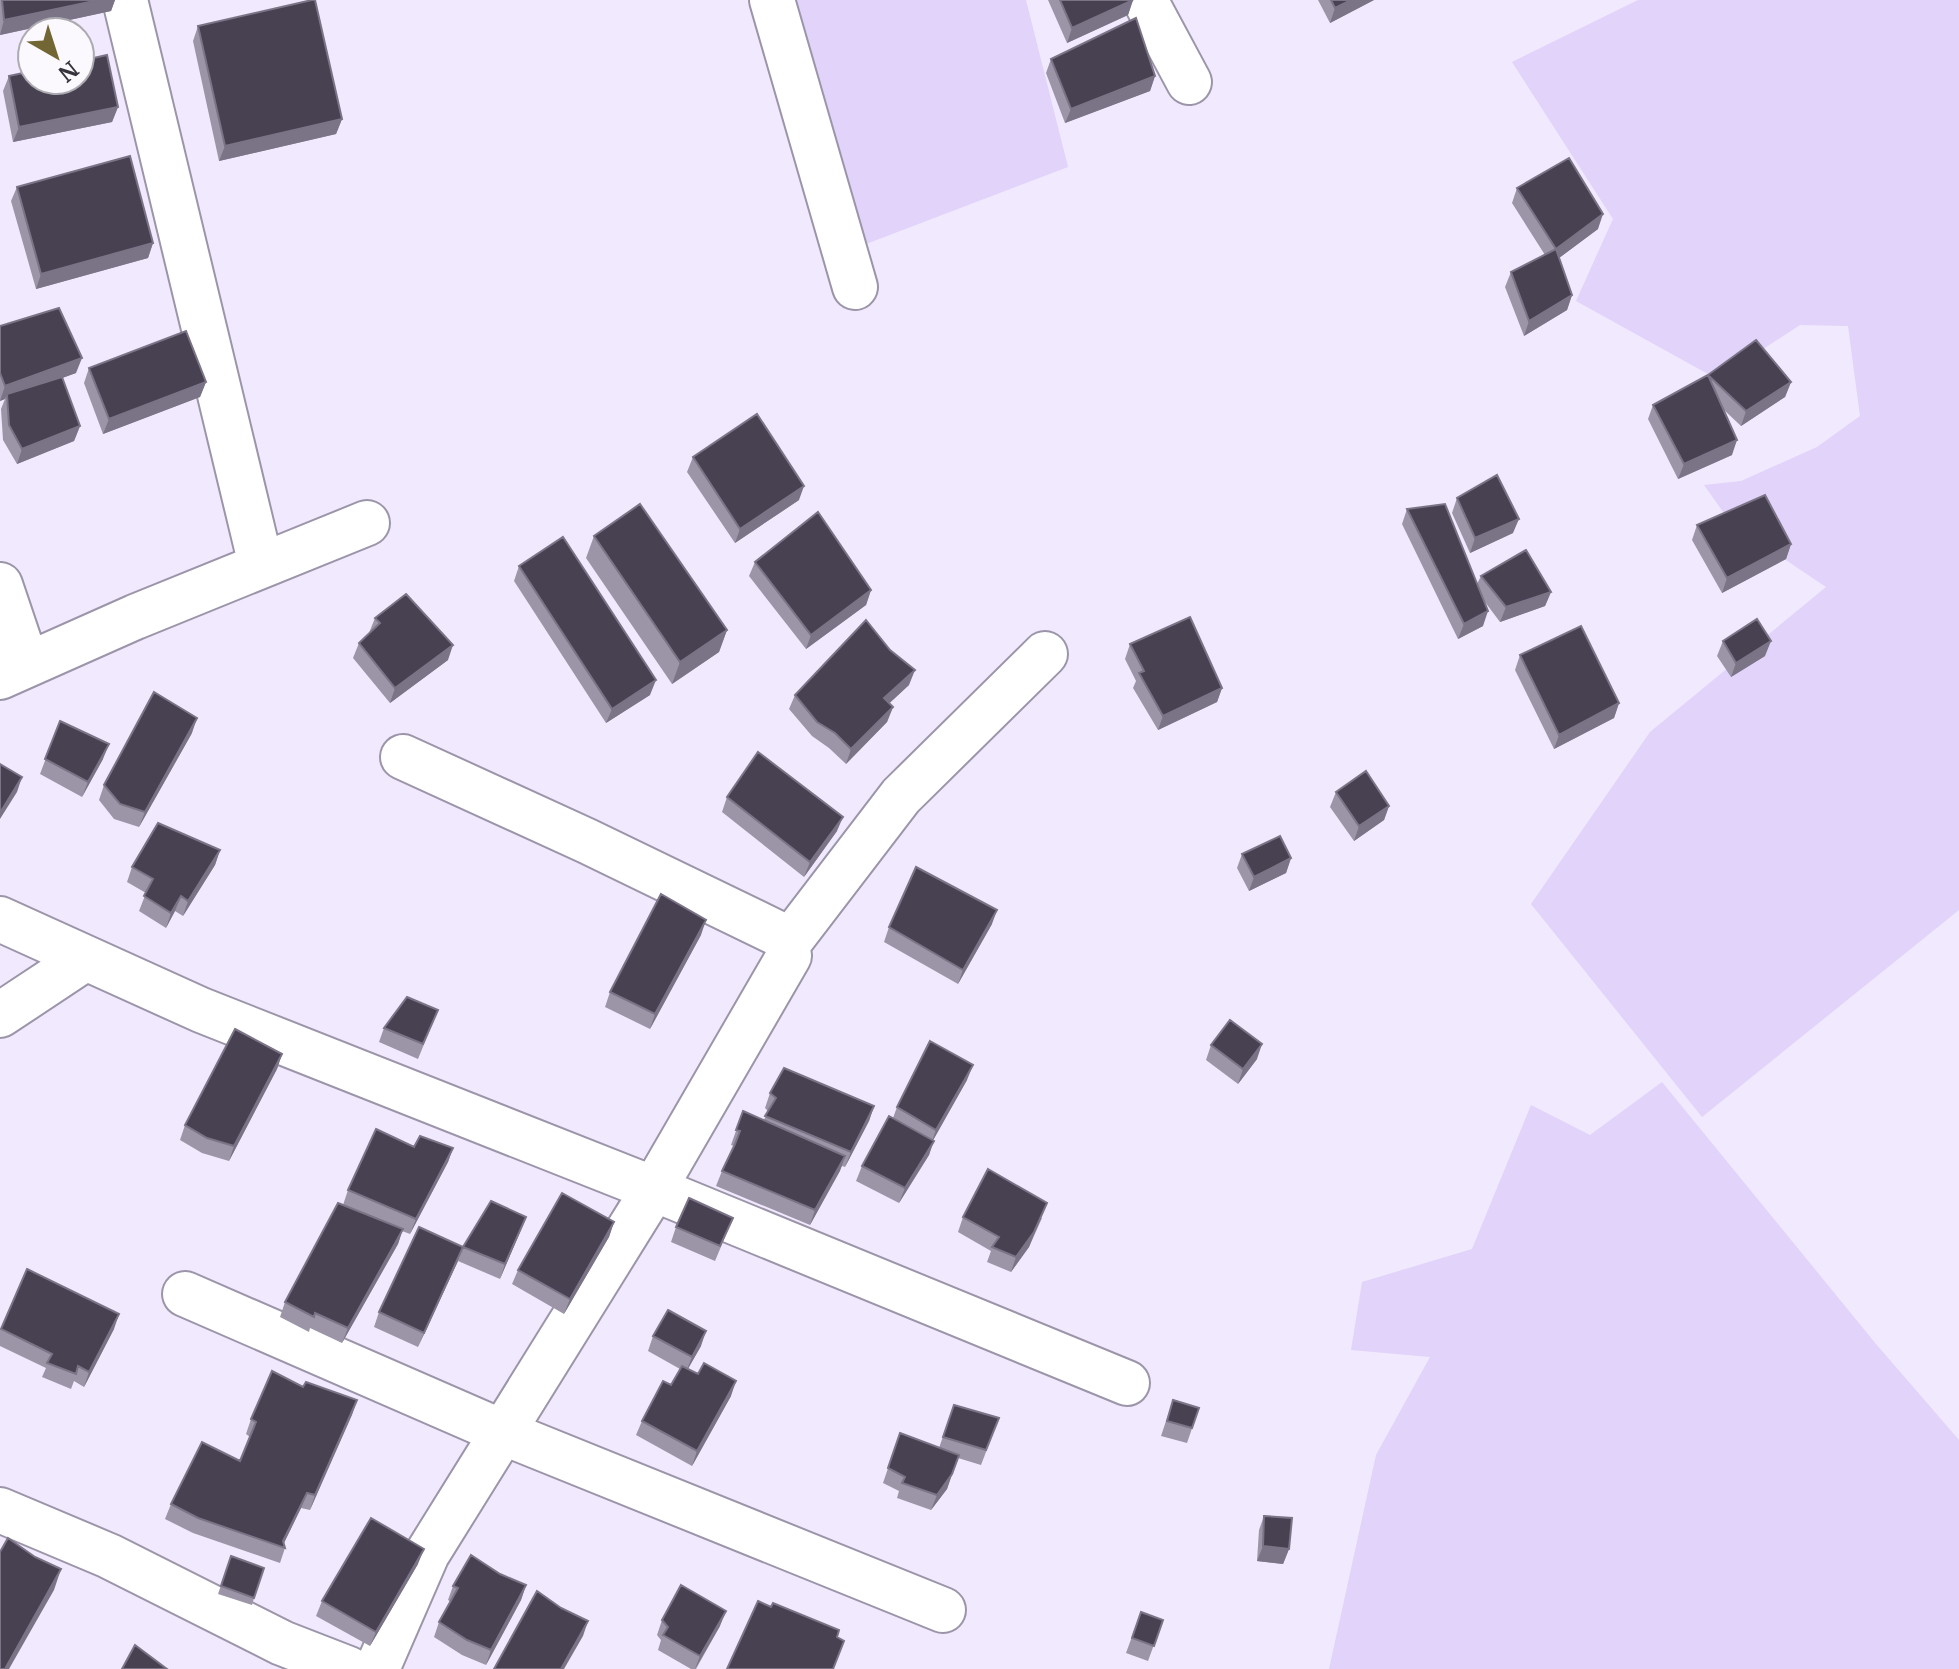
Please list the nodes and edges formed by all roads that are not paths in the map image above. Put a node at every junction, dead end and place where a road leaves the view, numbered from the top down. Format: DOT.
graph roads {
  1 [pos="125,0"];
  2 [pos="772,0"];
  3 [pos="1145,0"];
  4 [pos="1189,82"];
  5 [pos="855,287"];
  6 [pos="367,523"];
  7 [pos="261,565"];
  8 [pos="0,585"];
  9 [pos="1045,654"];
  10 [pos="14,671"];
  11 [pos="403,757"];
  12 [pos="0,919"];
  13 [pos="787,945"];
  14 [pos="86,958"];
  15 [pos="0,1015"];
  16 [pos="654,1189"];
  17 [pos="185,1294"];
  18 [pos="1127,1383"];
  19 [pos="502,1432"];
  20 [pos="0,1510"];
  21 [pos="943,1610"];
  22 [pos="349,1669"];
  23 [pos="377,1669"];
  1 -- 7 [label="street"];
  2 -- 5 [label="street"];
  3 -- 4 [label="street"];
  6 -- 7 [label="street"];
  7 -- 10 [label="street"];
  8 -- 10 [label="street"];
  9 -- 13 [label="street"];
  11 -- 13 [label="street"];
  12 -- 14 [label="street"];
  13 -- 16 [label="street"];
  14 -- 15 [label="street"];
  14 -- 16 [label="street"];
  16 -- 18 [label="street"];
  16 -- 19 [label="street"];
  17 -- 19 [label="street"];
  19 -- 21 [label="street"];
  19 -- 23 [label="street"];
  20 -- 22 [label="street"];
}
